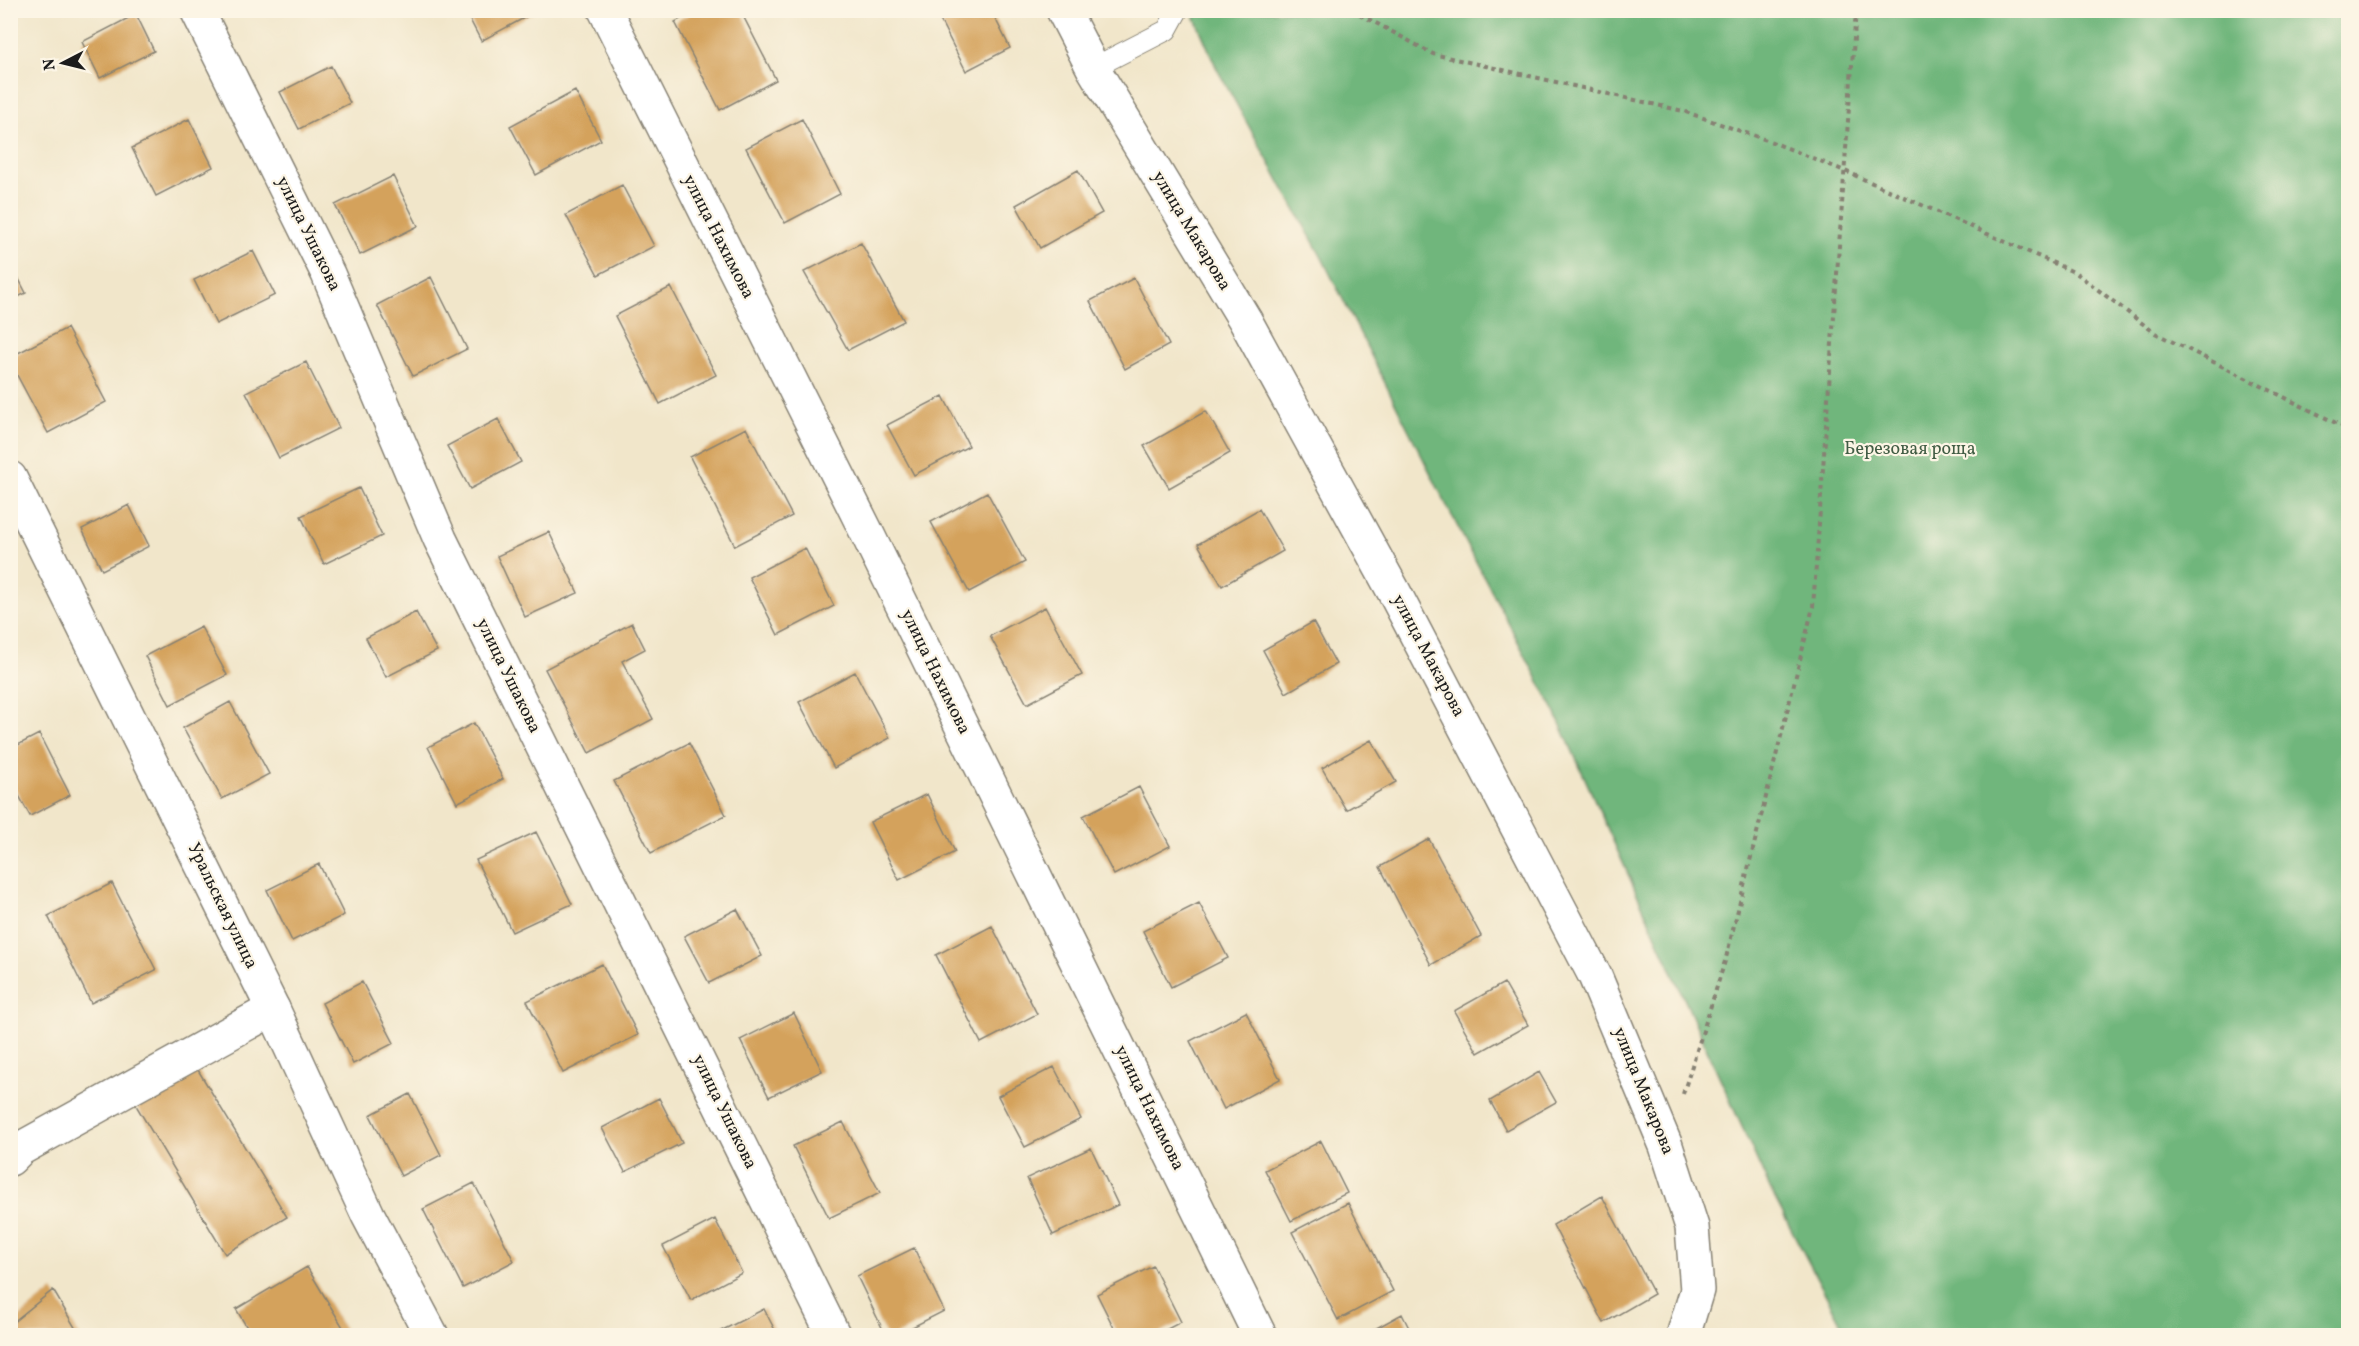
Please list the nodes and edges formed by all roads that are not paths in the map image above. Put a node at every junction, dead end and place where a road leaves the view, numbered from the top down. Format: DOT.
graph roads {
  1 [pos="197,10"];
  2 [pos="604,10"];
  3 [pos="1063,10"];
  4 [pos="1178,10"];
  5 [pos="1093,68"];
  6 [pos="10,478"];
  7 [pos="273,1009"];
  8 [pos="14,1148"];
  9 [pos="432,1335"];
  10 [pos="834,1335"];
  11 [pos="1260,1335"];
  12 [pos="1683,1335"];
  1 -- 10 [label="street, улица Ушакова"];
  2 -- 11 [label="street, улица Нахимова"];
  3 -- 5 [label="street, улица Макарова"];
  4 -- 5 [label="lane"];
  5 -- 12 [label="street, улица Макарова"];
  6 -- 7 [label="street, Уральская улица"];
  7 -- 8 [label="street"];
  7 -- 9 [label="street, Уральская улица"];
}
